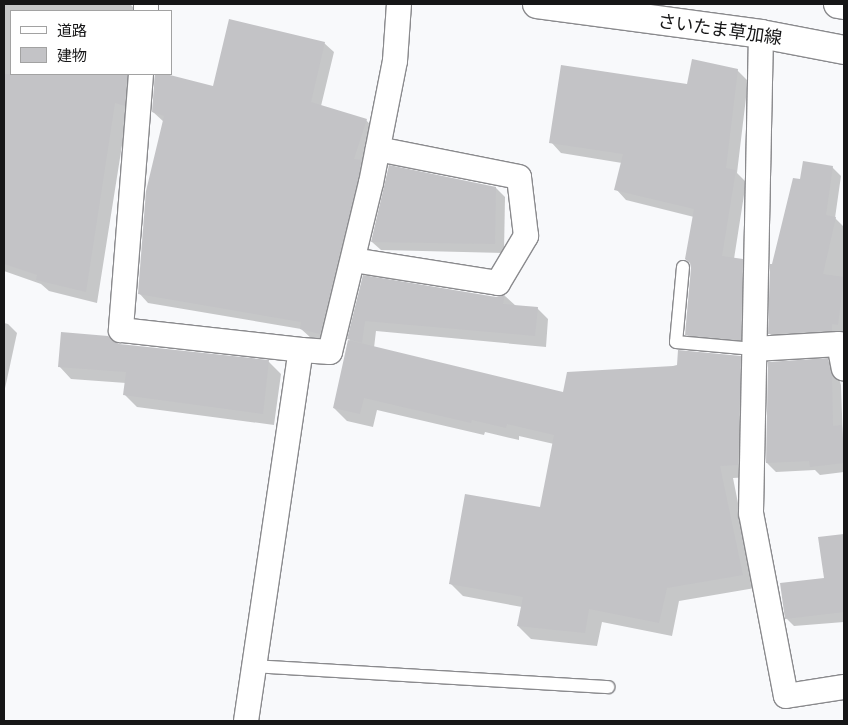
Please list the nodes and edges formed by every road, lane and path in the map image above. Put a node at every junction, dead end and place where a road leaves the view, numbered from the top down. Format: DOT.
graph roads {
  1 [pos="399,4"];
  2 [pos="537,4"];
  3 [pos="838,4"];
  4 [pos="844,5"];
  5 [pos="761,34"];
  6 [pos="844,50"];
  7 [pos="141,75"];
  8 [pos="378,149"];
  9 [pos="352,260"];
  10 [pos="683,266"];
  11 [pos="754,349"];
  12 [pos="301,350"];
  13 [pos="844,369"];
  14 [pos="254,666"];
  15 [pos="608,687"];
  16 [pos="844,687"];
  17 [pos="246,721"];
  1 -- 8 [label="street"];
  2 -- 5 [label="main road, さいたま草加線"];
  3 -- 4 [label="main road"];
  5 -- 6 [label="main road, さいたま草加線"];
  5 -- 11 [label="street"];
  7 -- 12 [label="street"];
  8 -- 9 [label="street"];
  8 -- 9 [label="street"];
  9 -- 12 [label="street"];
  10 -- 11 [label="lane"];
  11 -- 13 [label="street"];
  11 -- 16 [label="street"];
  12 -- 14 [label="street"];
  14 -- 15 [label="lane"];
  14 -- 17 [label="street"];
}
